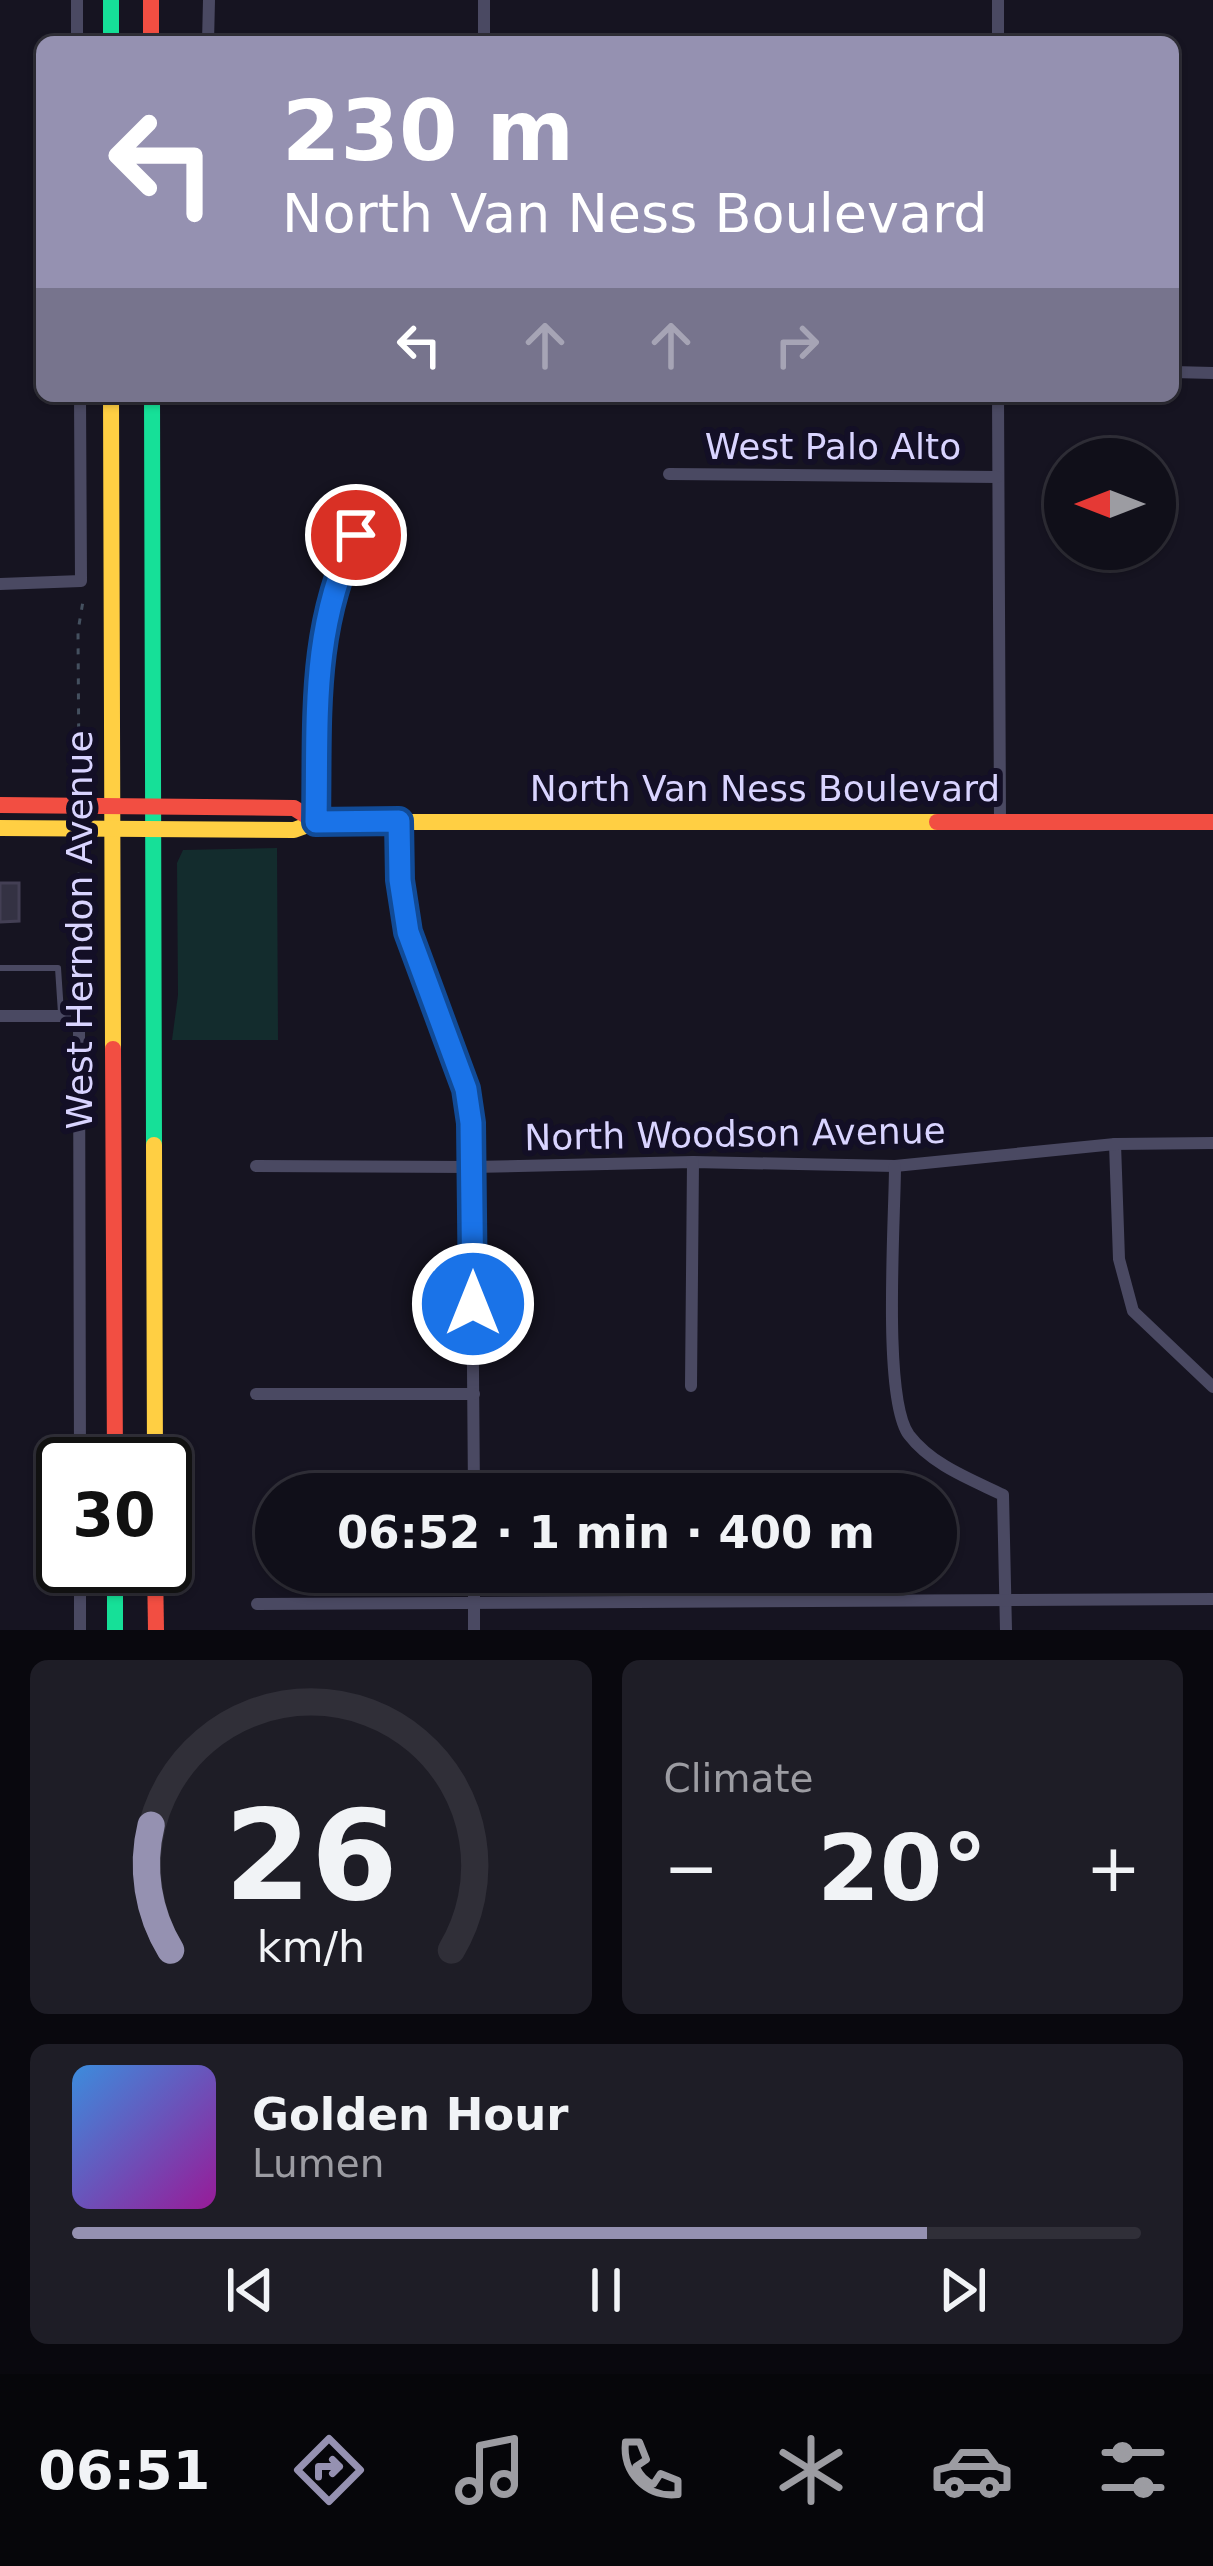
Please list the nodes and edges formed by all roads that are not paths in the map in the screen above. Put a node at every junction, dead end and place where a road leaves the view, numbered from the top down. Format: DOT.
graph roads {
  1 [pos="77,0"];
  2 [pos="111,0"];
  3 [pos="151,0"];
  4 [pos="209,0"];
  5 [pos="484,0"];
  6 [pos="998,0"];
  7 [pos="77,36"];
  8 [pos="111,36"];
  9 [pos="152,36"];
  10 [pos="208,36"];
  11 [pos="484,36"];
  12 [pos="998,36"];
  13 [pos="1179,372"];
  14 [pos="1213,373"];
  15 [pos="80,402"];
  16 [pos="111,402"];
  17 [pos="152,402"];
  18 [pos="998,402"];
  19 [pos="670,474"];
  20 [pos="997,477"];
  21 [pos="375,496"];
  22 [pos="0,584"];
  23 [pos="111,804"];
  24 [pos="0,806"];
  25 [pos="152,806"];
  26 [pos="399,821"];
  27 [pos="1000,821"];
  28 [pos="316,822"];
  29 [pos="1213,822"];
  30 [pos="0,828"];
  31 [pos="112,828"];
  32 [pos="153,830"];
  33 [pos="0,968"];
  34 [pos="0,1016"];
  35 [pos="62,1016"];
  36 [pos="1213,1143"];
  37 [pos="1115,1144"];
  38 [pos="693,1162"];
  39 [pos="256,1166"];
  40 [pos="895,1166"];
  41 [pos="472,1168"];
  42 [pos="692,1386"];
  43 [pos="1213,1387"];
  44 [pos="256,1394"];
  45 [pos="474,1394"];
  46 [pos="80,1437"];
  47 [pos="115,1437"];
  48 [pos="155,1437"];
  49 [pos="474,1473"];
  50 [pos="80,1593"];
  51 [pos="115,1593"];
  52 [pos="155,1593"];
  53 [pos="474,1593"];
  54 [pos="1213,1599"];
  55 [pos="1005,1600"];
  56 [pos="256,1604"];
  57 [pos="474,1604"];
  58 [pos="80,1630"];
  59 [pos="116,1630"];
  60 [pos="156,1630"];
  61 [pos="474,1630"];
  62 [pos="1006,1630"];
  1 -- 7 [label="street"];
  2 -- 8 [label="main road"];
  3 -- 9 [label="main road"];
  4 -- 10 [label="street"];
  5 -- 11 [label="street"];
  6 -- 12 [label="street"];
  13 -- 14 [label="street"];
  15 -- 22 [label="street"];
  16 -- 23 [label="main road, West Herndon Avenue"];
  17 -- 25 [label="main road, West Herndon Avenue"];
  18 -- 20 [label="street"];
  19 -- 20 [label="street, West Palo Alto"];
  20 -- 27 [label="street"];
  21 -- 28 [label="street"];
  23 -- 24 [label="main road, North Van Ness Boulevard"];
  23 -- 25 [label="main road, North Van Ness Boulevard"];
  23 -- 31 [label="main road, West Herndon Avenue"];
  25 -- 28 [label="main road, North Van Ness Boulevard"];
  25 -- 32 [label="main road, West Herndon Avenue"];
  26 -- 27 [label="main road, North Van Ness Boulevard"];
  26 -- 28 [label="main road, North Van Ness Boulevard"];
  26 -- 41 [label="street"];
  27 -- 29 [label="main road, North Van Ness Boulevard"];
  28 -- 32 [label="main road, North Van Ness Boulevard"];
  30 -- 31 [label="main road, North Van Ness Boulevard"];
  31 -- 32 [label="main road, North Van Ness Boulevard"];
  31 -- 47 [label="main road, West Herndon Avenue"];
  32 -- 48 [label="main road, West Herndon Avenue"];
  33 -- 35 [label="lane"];
  34 -- 35 [label="street"];
  35 -- 46 [label="street"];
  36 -- 37 [label="street, North Woodson Avenue"];
  37 -- 40 [label="street, North Woodson Avenue"];
  37 -- 43 [label="street"];
  38 -- 40 [label="street, North Woodson Avenue"];
  38 -- 41 [label="street, North Woodson Avenue"];
  38 -- 42 [label="street"];
  39 -- 41 [label="street, North Woodson Avenue"];
  40 -- 55 [label="street"];
  41 -- 45 [label="street"];
  44 -- 45 [label="street"];
  45 -- 49 [label="street"];
  50 -- 58 [label="street"];
  51 -- 59 [label="main road"];
  52 -- 60 [label="main road"];
  53 -- 57 [label="street"];
  54 -- 55 [label="street"];
  55 -- 57 [label="street"];
  55 -- 62 [label="street"];
  56 -- 57 [label="street"];
  57 -- 61 [label="street"];
}
